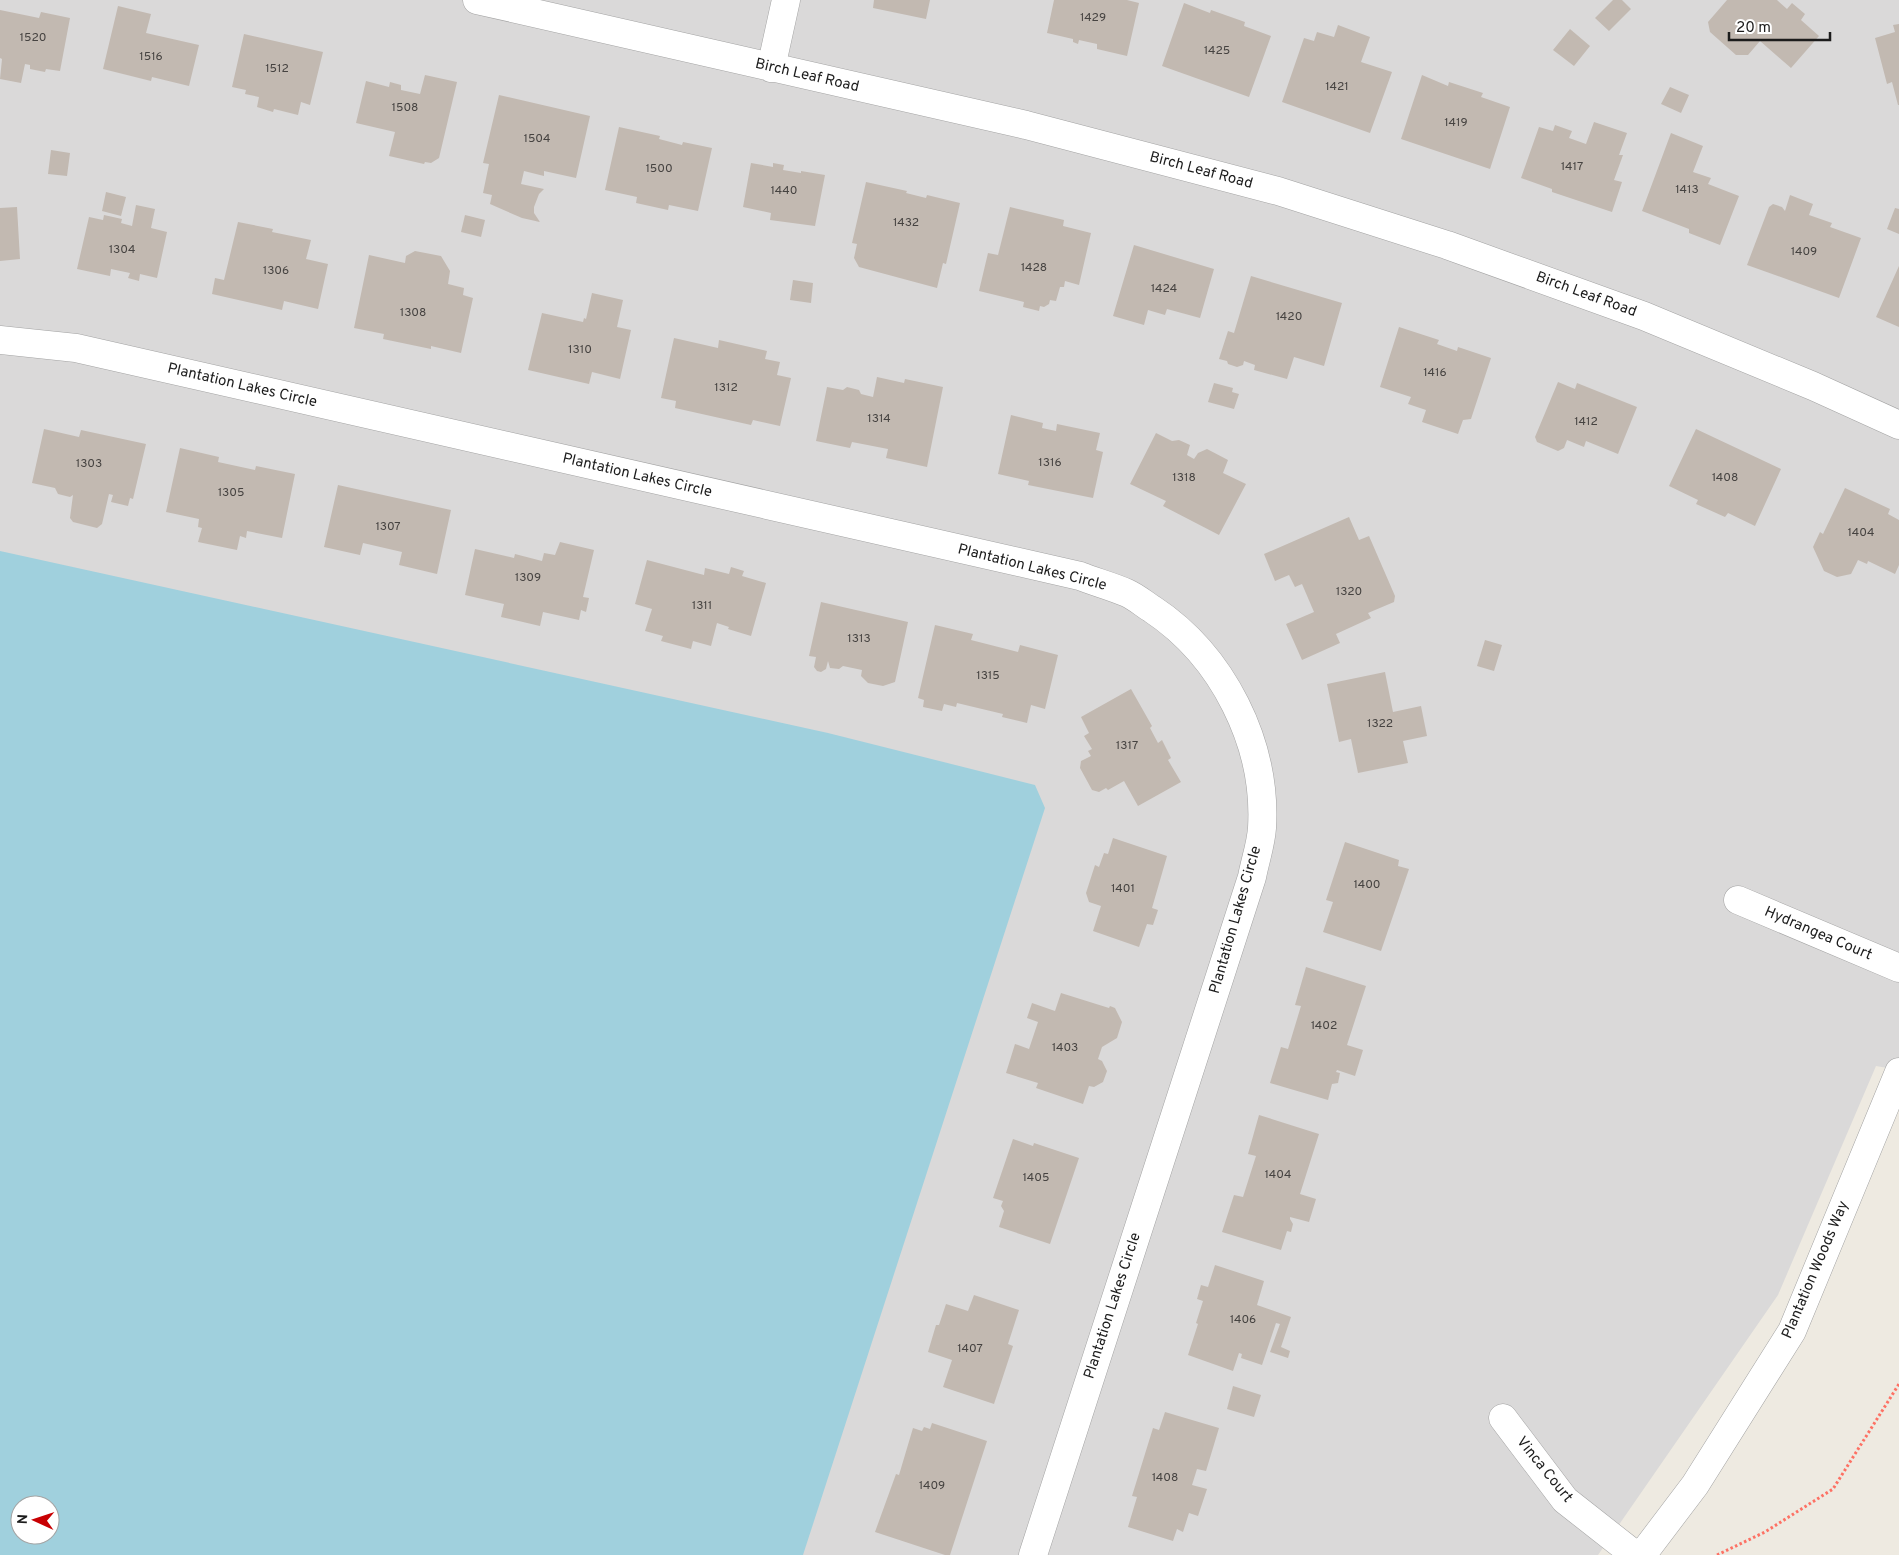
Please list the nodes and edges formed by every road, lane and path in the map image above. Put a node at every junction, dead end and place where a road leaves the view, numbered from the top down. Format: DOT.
graph roads {
  1 [pos="476,0"];
  2 [pos="786,0"];
  3 [pos="771,68"];
  4 [pos="0,340"];
  5 [pos="1899,425"];
  6 [pos="1738,900"];
  7 [pos="1899,968"];
  8 [pos="1899,1072"];
  9 [pos="1899,1384"];
  10 [pos="1503,1418"];
  11 [pos="1033,1555"];
  12 [pos="1636,1555"];
  13 [pos="1642,1555"];
  14 [pos="1717,1555"];
  1 -- 3 [label="street, Birch Leaf Road"];
  2 -- 3 [label="street"];
  3 -- 5 [label="street, Birch Leaf Road"];
  4 -- 11 [label="street, Plantation Lakes Circle"];
  6 -- 7 [label="street, Hydrangea Court"];
  8 -- 13 [label="street, Plantation Woods Way"];
  9 -- 14 [label="path"];
  10 -- 12 [label="street, Vinca Court"];
}
